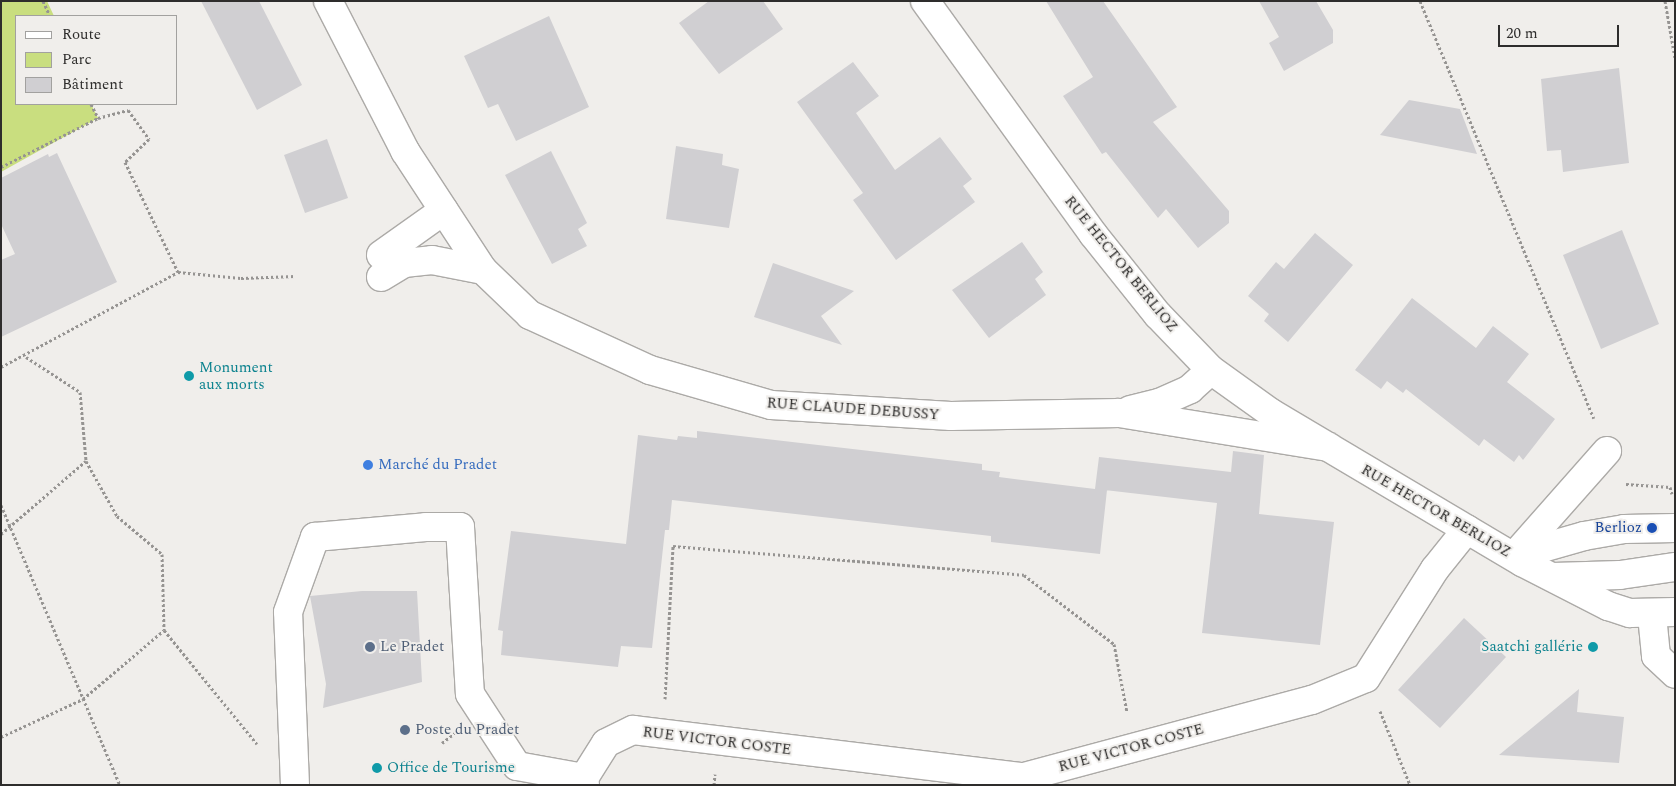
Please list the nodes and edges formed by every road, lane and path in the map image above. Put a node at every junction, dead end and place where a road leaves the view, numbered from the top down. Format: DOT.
graph roads {
  1 [pos="43,1"];
  2 [pos="328,1"];
  3 [pos="925,1"];
  4 [pos="1420,1"];
  5 [pos="1665,1"];
  6 [pos="50,15"];
  7 [pos="1675,58"];
  8 [pos="92,105"];
  9 [pos="98,118"];
  10 [pos="1,167"];
  11 [pos="444,210"];
  12 [pos="483,270"];
  13 [pos="178,272"];
  14 [pos="295,276"];
  15 [pos="26,357"];
  16 [pos="1,367"];
  17 [pos="1211,370"];
  18 [pos="1118,413"];
  19 [pos="1328,447"];
  20 [pos="1608,452"];
  21 [pos="86,461"];
  22 [pos="1626,485"];
  23 [pos="1,505"];
  24 [pos="1675,528"];
  25 [pos="10,529"];
  26 [pos="1467,529"];
  27 [pos="1,534"];
  28 [pos="1514,556"];
  29 [pos="1675,567"];
  30 [pos="1551,577"];
  31 [pos="1663,613"];
  32 [pos="164,630"];
  33 [pos="1675,674"];
  34 [pos="1366,678"];
  35 [pos="83,698"];
  36 [pos="455,733"];
  37 [pos="663,734"];
  38 [pos="1,737"];
  39 [pos="442,742"];
  40 [pos="1134,747"];
  41 [pos="261,748"];
  42 [pos="584,782"];
  43 [pos="120,785"];
  44 [pos="295,785"];
  45 [pos="1410,785"];
  1 -- 6 [label="path"];
  2 -- 11 [label="street, RUE CLAUDE DEBUSSY"];
  3 -- 17 [label="street, RUE HECTOR BERLIOZ"];
  4 -- 20 [label="path"];
  5 -- 7 [label="path"];
  8 -- 9 [label="path"];
  9 -- 10 [label="path"];
  9 -- 13 [label="path"];
  11 -- 12 [label="street, RUE CLAUDE DEBUSSY"];
  11 -- 12 [label="street"];
  12 -- 18 [label="street, RUE CLAUDE DEBUSSY"];
  13 -- 14 [label="path"];
  13 -- 15 [label="path"];
  15 -- 16 [label="path"];
  15 -- 21 [label="path"];
  17 -- 18 [label="street, RUE CLAUDE DEBUSSY"];
  17 -- 19 [label="street, RUE HECTOR BERLIOZ"];
  18 -- 19 [label="street, RUE CLAUDE DEBUSSY"];
  19 -- 26 [label="street, RUE HECTOR BERLIOZ"];
  20 -- 22 [label="path"];
  20 -- 28 [label="street"];
  21 -- 25 [label="path"];
  21 -- 32 [label="path"];
  23 -- 25 [label="path"];
  24 -- 28 [label="street"];
  25 -- 27 [label="path"];
  25 -- 35 [label="path"];
  26 -- 28 [label="street, RUE HECTOR BERLIOZ"];
  26 -- 34 [label="street"];
  28 -- 30 [label="street, RUE HECTOR BERLIOZ"];
  29 -- 30 [label="street"];
  30 -- 31 [label="street, RUE HECTOR BERLIOZ"];
  31 -- 33 [label="street, RUE HECTOR BERLIOZ"];
  32 -- 35 [label="path"];
  32 -- 41 [label="path"];
  34 -- 40 [label="street, RUE VICTOR COSTE"];
  34 -- 45 [label="path"];
  35 -- 38 [label="path"];
  35 -- 43 [label="path"];
  36 -- 39 [label="path"];
  37 -- 40 [label="street, RUE VICTOR COSTE"];
  37 -- 40 [label="path"];
  37 -- 42 [label="street, RUE VICTOR COSTE"];
  42 -- 44 [label="street"];
}
